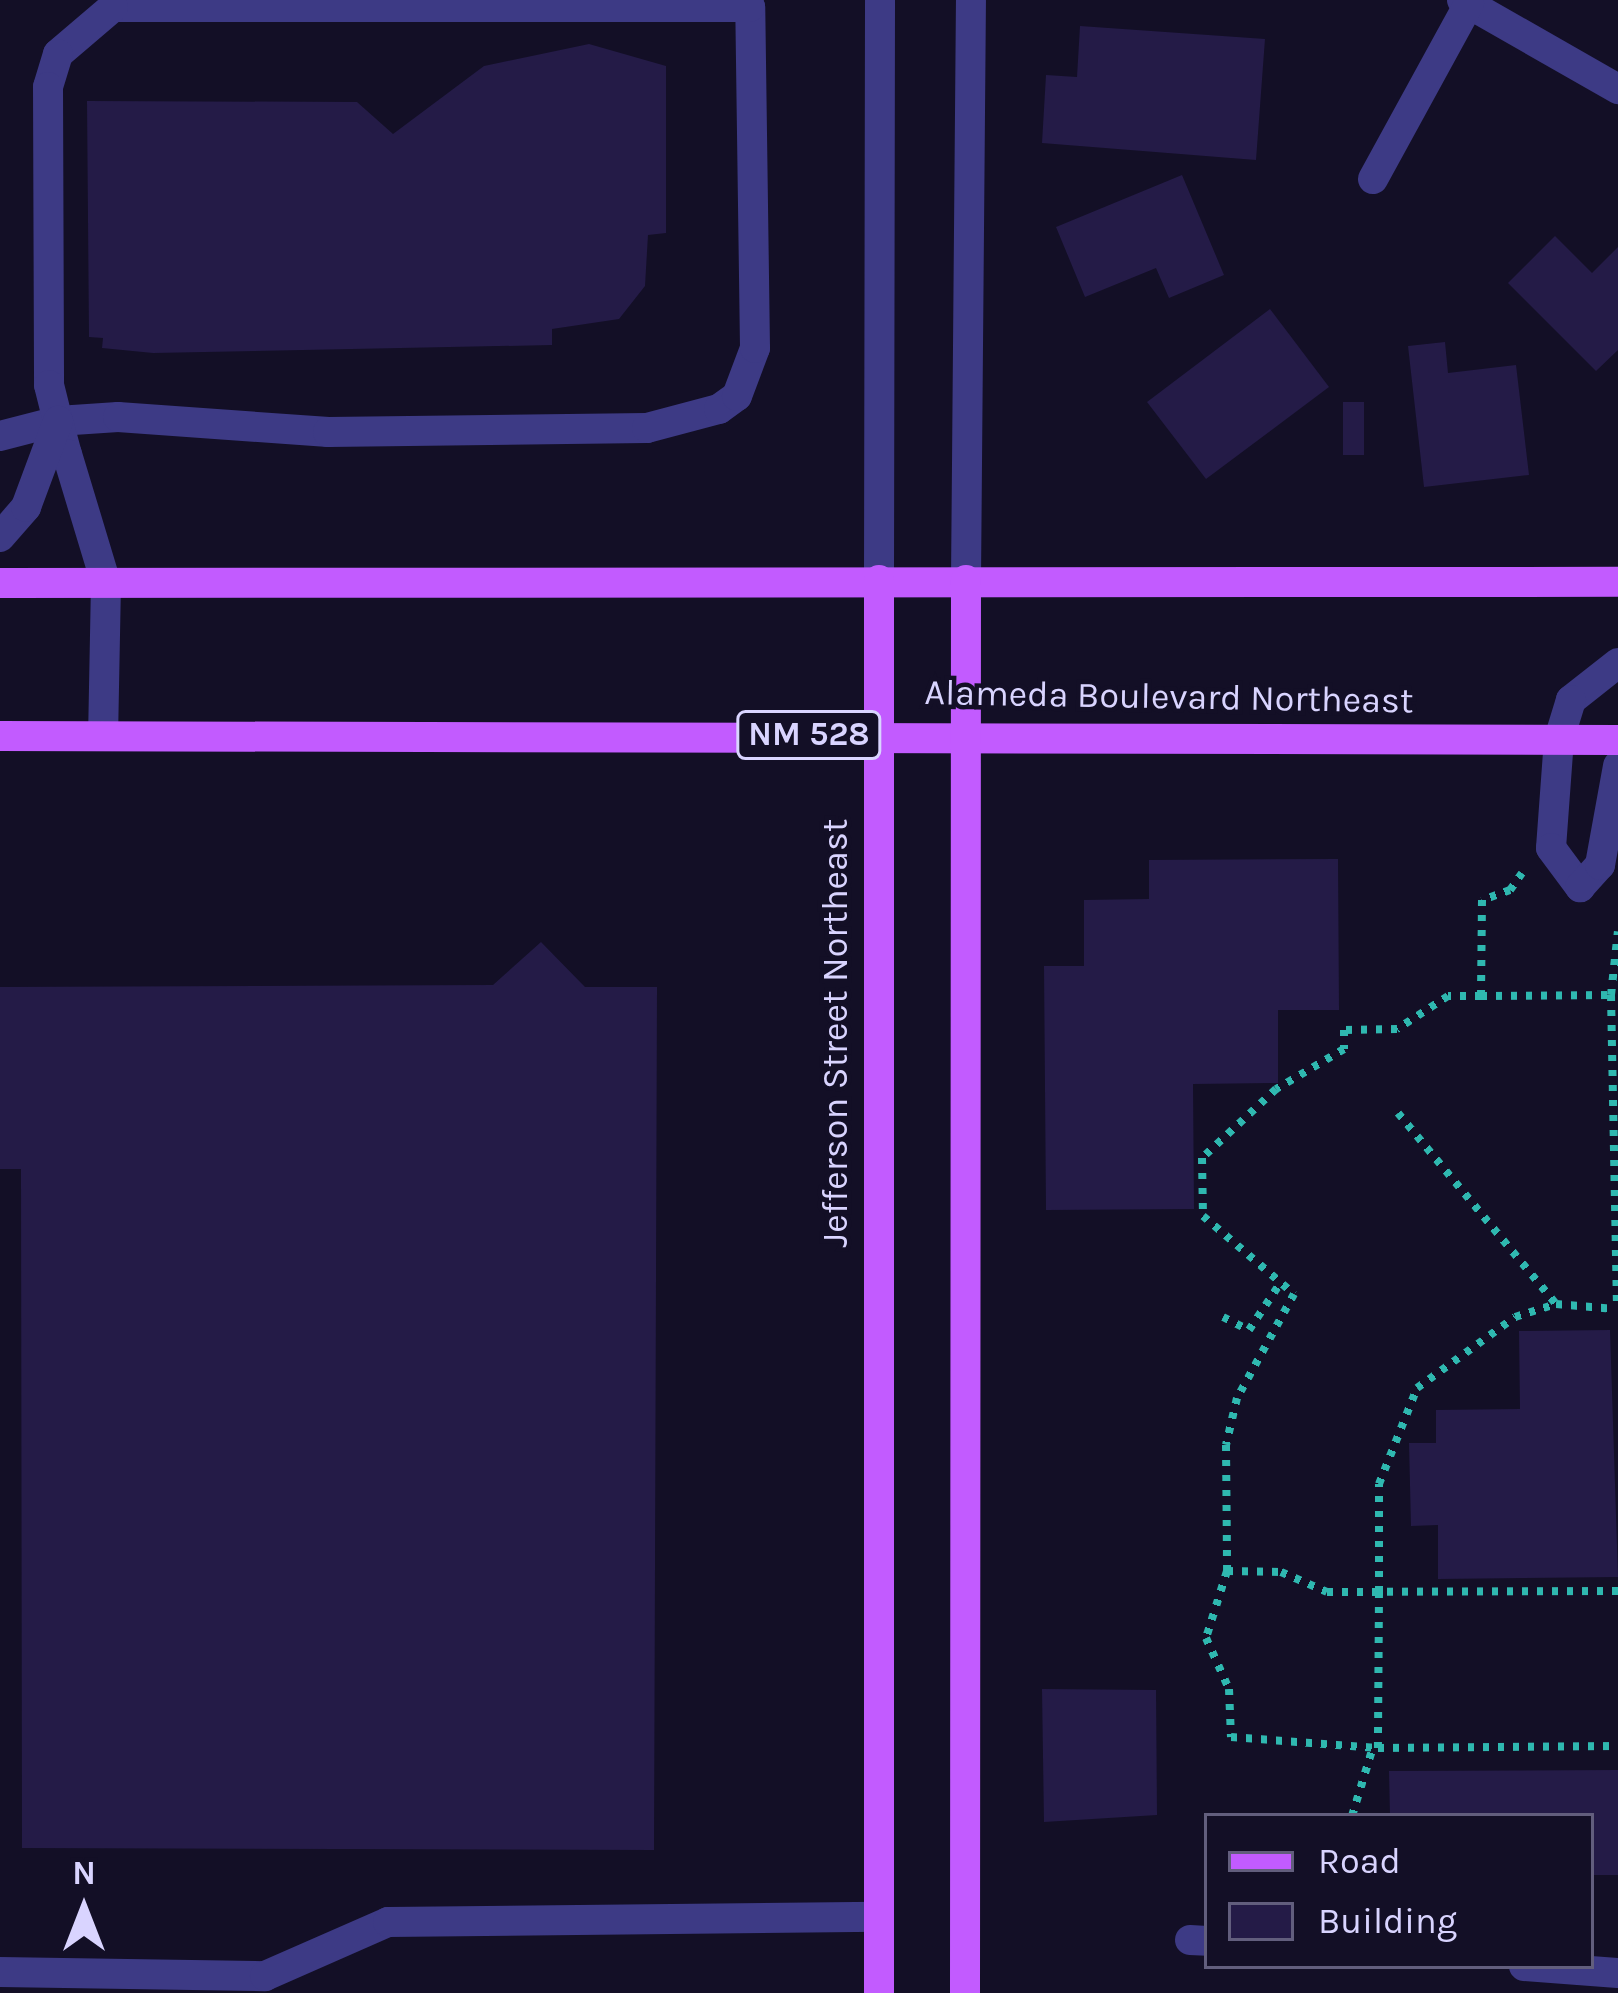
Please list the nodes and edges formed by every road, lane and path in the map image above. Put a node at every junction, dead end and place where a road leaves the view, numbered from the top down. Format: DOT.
graph roads {
  1 [pos="880,0"];
  2 [pos="971,0"];
  3 [pos="1466,2"];
  4 [pos="750,3"];
  5 [pos="1618,89"];
  6 [pos="1373,179"];
  7 [pos="58,421"];
  8 [pos="0,436"];
  9 [pos="0,537"];
  10 [pos="879,580"];
  11 [pos="966,580"];
  12 [pos="1618,582"];
  13 [pos="0,583"];
  14 [pos="106,583"];
  15 [pos="1618,663"];
  16 [pos="966,733"];
  17 [pos="874,734"];
  18 [pos="0,736"];
  19 [pos="104,736"];
  20 [pos="1559,740"];
  21 [pos="1618,740"];
  22 [pos="1618,766"];
  23 [pos="1524,848"];
  24 [pos="1618,932"];
  25 [pos="1611,995"];
  26 [pos="1481,997"];
  27 [pos="1398,1113"];
  28 [pos="1281,1282"];
  29 [pos="1556,1304"];
  30 [pos="1617,1309"];
  31 [pos="1223,1317"];
  32 [pos="1227,1571"];
  33 [pos="1618,1591"];
  34 [pos="1379,1592"];
  35 [pos="1618,1747"];
  36 [pos="1375,1749"];
  37 [pos="1353,1813"];
  38 [pos="879,1917"];
  39 [pos="1564,1969"];
  40 [pos="0,1972"];
  41 [pos="1618,1973"];
  42 [pos="879,1993"];
  43 [pos="965,1993"];
  1 -- 10 [label="street, Jefferson Street Northeast"];
  2 -- 11 [label="street"];
  3 -- 5 [label="street"];
  3 -- 6 [label="street"];
  4 -- 7 [label="street"];
  4 -- 7 [label="street"];
  7 -- 8 [label="street"];
  7 -- 9 [label="street"];
  7 -- 14 [label="street"];
  10 -- 11 [label="main road"];
  10 -- 14 [label="main road"];
  10 -- 17 [label="main road, Jefferson Street Northeast"];
  11 -- 12 [label="main road"];
  11 -- 16 [label="main road"];
  13 -- 14 [label="main road"];
  14 -- 19 [label="street"];
  15 -- 20 [label="street"];
  16 -- 17 [label="main road, Alameda Boulevard Northeast / NM 528"];
  16 -- 20 [label="main road, Alameda Boulevard Northeast / NM 528"];
  16 -- 43 [label="main road"];
  17 -- 19 [label="main road, Alameda Boulevard Northeast / NM 528"];
  17 -- 38 [label="main road, Jefferson Street Northeast"];
  18 -- 19 [label="main road, Alameda Boulevard Northeast / NM 528"];
  20 -- 21 [label="main road, Alameda Boulevard Northeast / NM 528"];
  20 -- 22 [label="street"];
  23 -- 26 [label="path"];
  24 -- 25 [label="path"];
  25 -- 26 [label="path"];
  25 -- 30 [label="path"];
  26 -- 28 [label="path"];
  27 -- 29 [label="path"];
  28 -- 31 [label="path"];
  28 -- 32 [label="path"];
  29 -- 30 [label="path"];
  29 -- 34 [label="path"];
  32 -- 34 [label="path"];
  32 -- 36 [label="path"];
  33 -- 34 [label="path"];
  34 -- 36 [label="path"];
  35 -- 36 [label="path"];
  36 -- 37 [label="path"];
  38 -- 40 [label="street"];
  38 -- 42 [label="main road, Jefferson Street Northeast"];
  39 -- 41 [label="street"];
}
